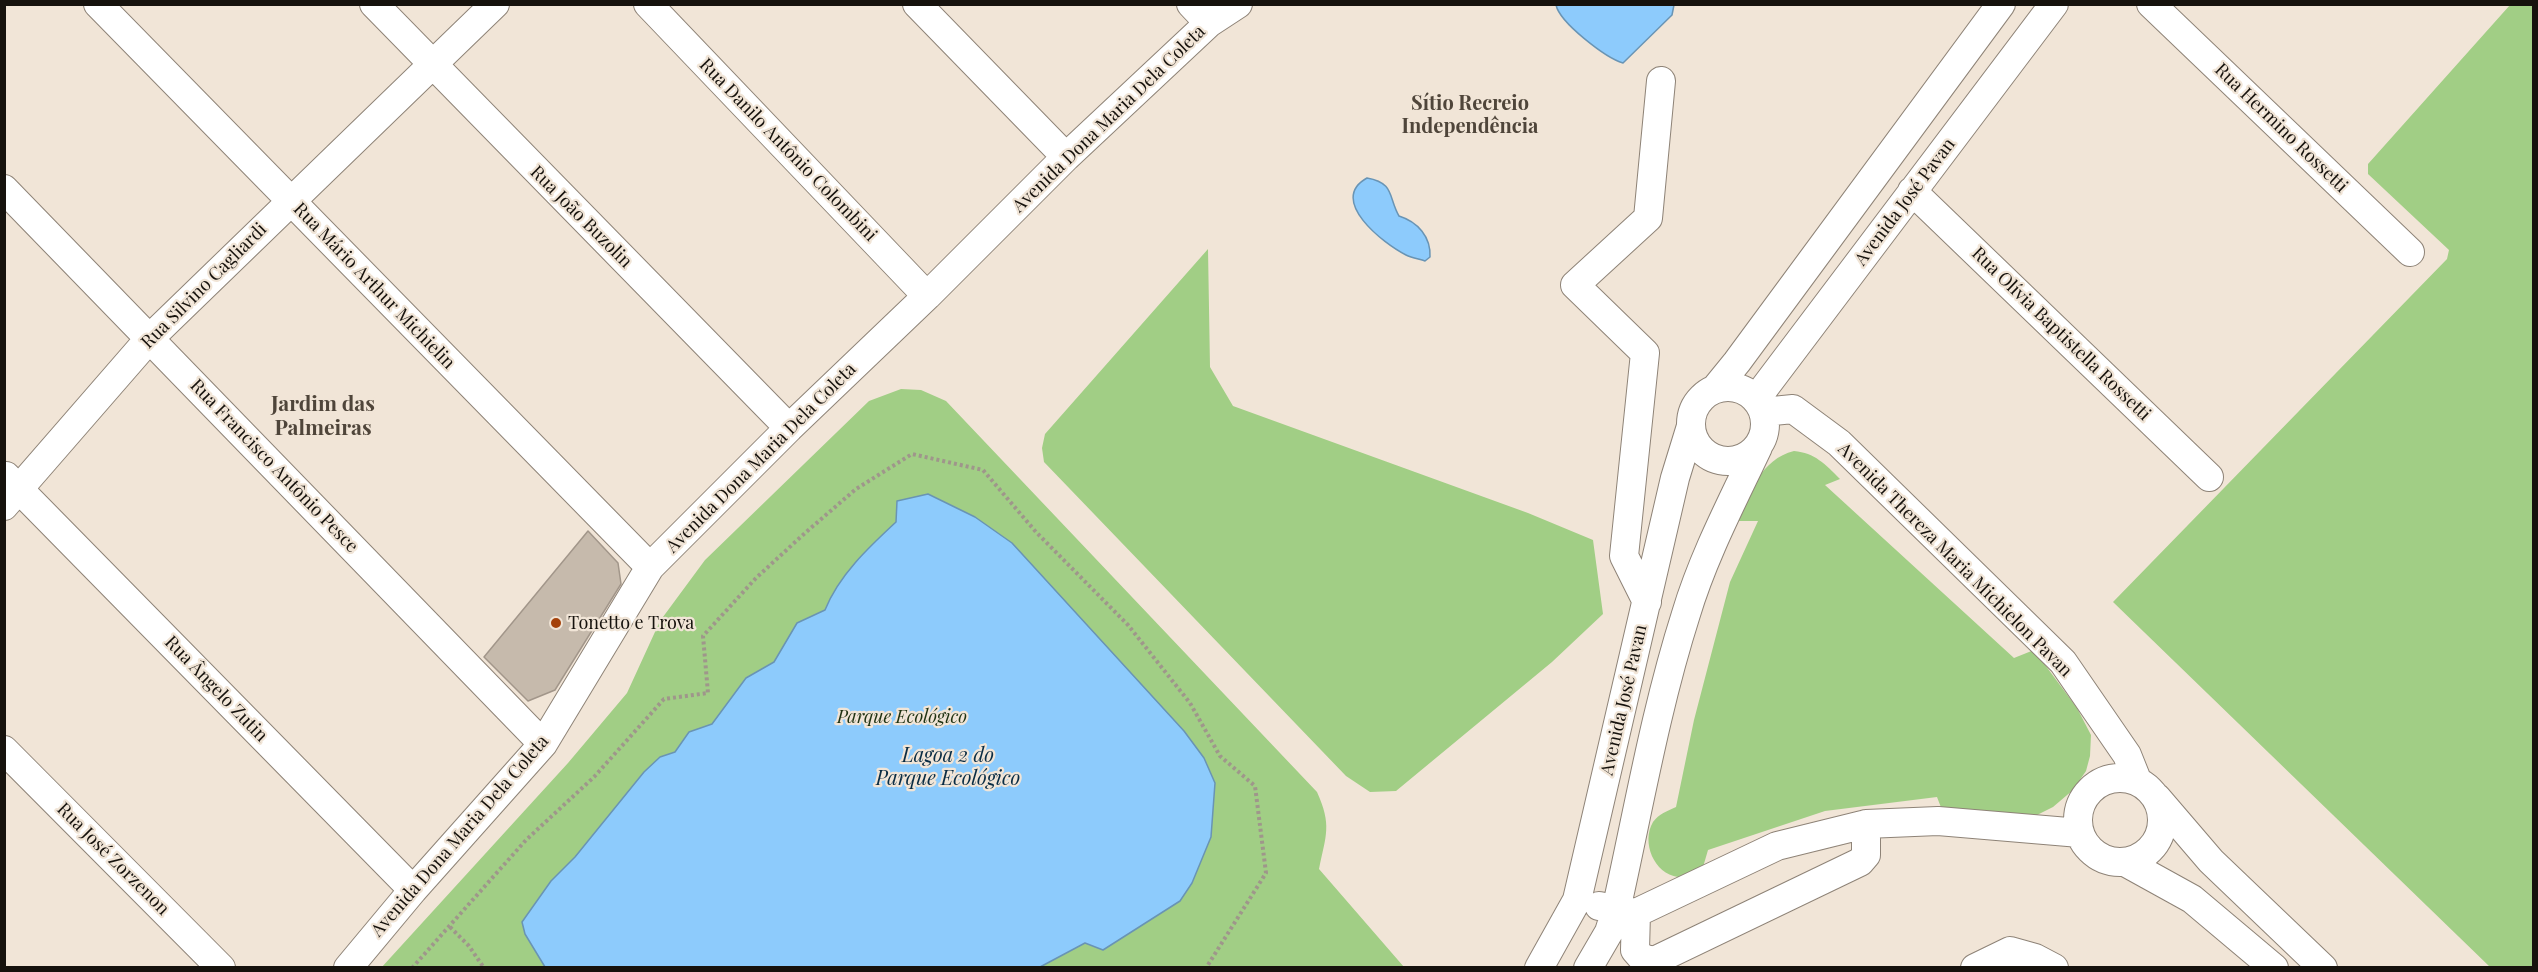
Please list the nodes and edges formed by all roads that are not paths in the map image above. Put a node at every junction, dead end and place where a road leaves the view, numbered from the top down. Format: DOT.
graph roads {
  1 [pos="98,4"];
  2 [pos="374,4"];
  3 [pos="495,4"];
  4 [pos="648,4"];
  5 [pos="917,4"];
  6 [pos="1238,4"];
  7 [pos="2001,4"];
  8 [pos="2054,4"];
  9 [pos="2151,4"];
  10 [pos="1200,14"];
  11 [pos="432,65"];
  12 [pos="1661,81"];
  13 [pos="1066,157"];
  14 [pos="4,189"];
  15 [pos="1912,191"];
  16 [pos="290,201"];
  17 [pos="2410,252"];
  18 [pos="927,296"];
  19 [pos="150,338"];
  20 [pos="1715,389"];
  21 [pos="1760,406"];
  22 [pos="1691,426"];
  23 [pos="789,428"];
  24 [pos="1758,447"];
  25 [pos="2209,477"];
  26 [pos="9,490"];
  27 [pos="650,567"];
  28 [pos="1647,603"];
  29 [pos="543,744"];
  30 [pos="4,750"];
  31 [pos="2147,789"];
  32 [pos="1866,824"];
  33 [pos="2080,833"];
  34 [pos="2126,862"];
  35 [pos="413,890"];
  36 [pos="1577,900"];
  37 [pos="1626,912"];
  38 [pos="221,968"];
  39 [pos="348,968"];
  40 [pos="1539,968"];
  41 [pos="1588,968"];
  42 [pos="1975,968"];
  43 [pos="2054,968"];
  44 [pos="2274,968"];
  45 [pos="2323,968"];
  1 -- 16 [label="street, Rua Mário Arthur Michielin"];
  2 -- 11 [label="street, Rua João Buzolin"];
  3 -- 11 [label="street, Rua Silvino Cagliardi"];
  4 -- 18 [label="street, Rua Danilo Antônio Colombini"];
  5 -- 13 [label="street"];
  6 -- 10 [label="street, Avenida Dona Maria Dela Coleta"];
  7 -- 20 [label="street"];
  8 -- 15 [label="street, Avenida José Pavan"];
  9 -- 17 [label="street, Rua Hermino Rossetti"];
  10 -- 13 [label="street, Avenida Dona Maria Dela Coleta"];
  11 -- 16 [label="street, Rua Silvino Cagliardi"];
  11 -- 23 [label="street, Rua João Buzolin"];
  12 -- 28 [label="street"];
  13 -- 18 [label="street, Avenida Dona Maria Dela Coleta"];
  14 -- 19 [label="street, Rua Francisco Antônio Pesce"];
  15 -- 21 [label="street, Avenida José Pavan"];
  15 -- 25 [label="street, Rua Olívia Baptistella Rossetti"];
  16 -- 19 [label="street, Rua Silvino Cagliardi"];
  16 -- 27 [label="street, Rua Mário Arthur Michielin"];
  18 -- 23 [label="street, Avenida Dona Maria Dela Coleta"];
  19 -- 26 [label="street, Rua Silvino Cagliardi"];
  19 -- 29 [label="street, Rua Francisco Antônio Pesce"];
  20 -- 21 [label="street"];
  20 -- 22 [label="street"];
  21 -- 24 [label="street"];
  21 -- 31 [label="street, Avenida Thereza Maria Michielon Pavan"];
  22 -- 24 [label="street"];
  22 -- 28 [label="street, Avenida José Pavan"];
  23 -- 27 [label="street, Avenida Dona Maria Dela Coleta"];
  24 -- 37 [label="street, Avenida José Pavan"];
  26 -- 35 [label="street, Rua Ângelo Zutin"];
  27 -- 29 [label="street, Avenida Dona Maria Dela Coleta"];
  28 -- 36 [label="street, Avenida José Pavan"];
  29 -- 35 [label="street, Avenida Dona Maria Dela Coleta"];
  30 -- 38 [label="street, Rua José Zorzenon"];
  31 -- 33 [label="street"];
  31 -- 34 [label="street"];
  31 -- 45 [label="street, Avenida Thereza Maria Michielon Pavan"];
  32 -- 33 [label="street"];
  32 -- 37 [label="street"];
  32 -- 37 [label="street"];
  33 -- 34 [label="street"];
  34 -- 44 [label="street"];
  35 -- 39 [label="street, Avenida Dona Maria Dela Coleta"];
  36 -- 37 [label="street"];
  36 -- 40 [label="street, Avenida José Pavan"];
  37 -- 41 [label="street, Avenida José Pavan"];
  42 -- 43 [label="street"];
}
